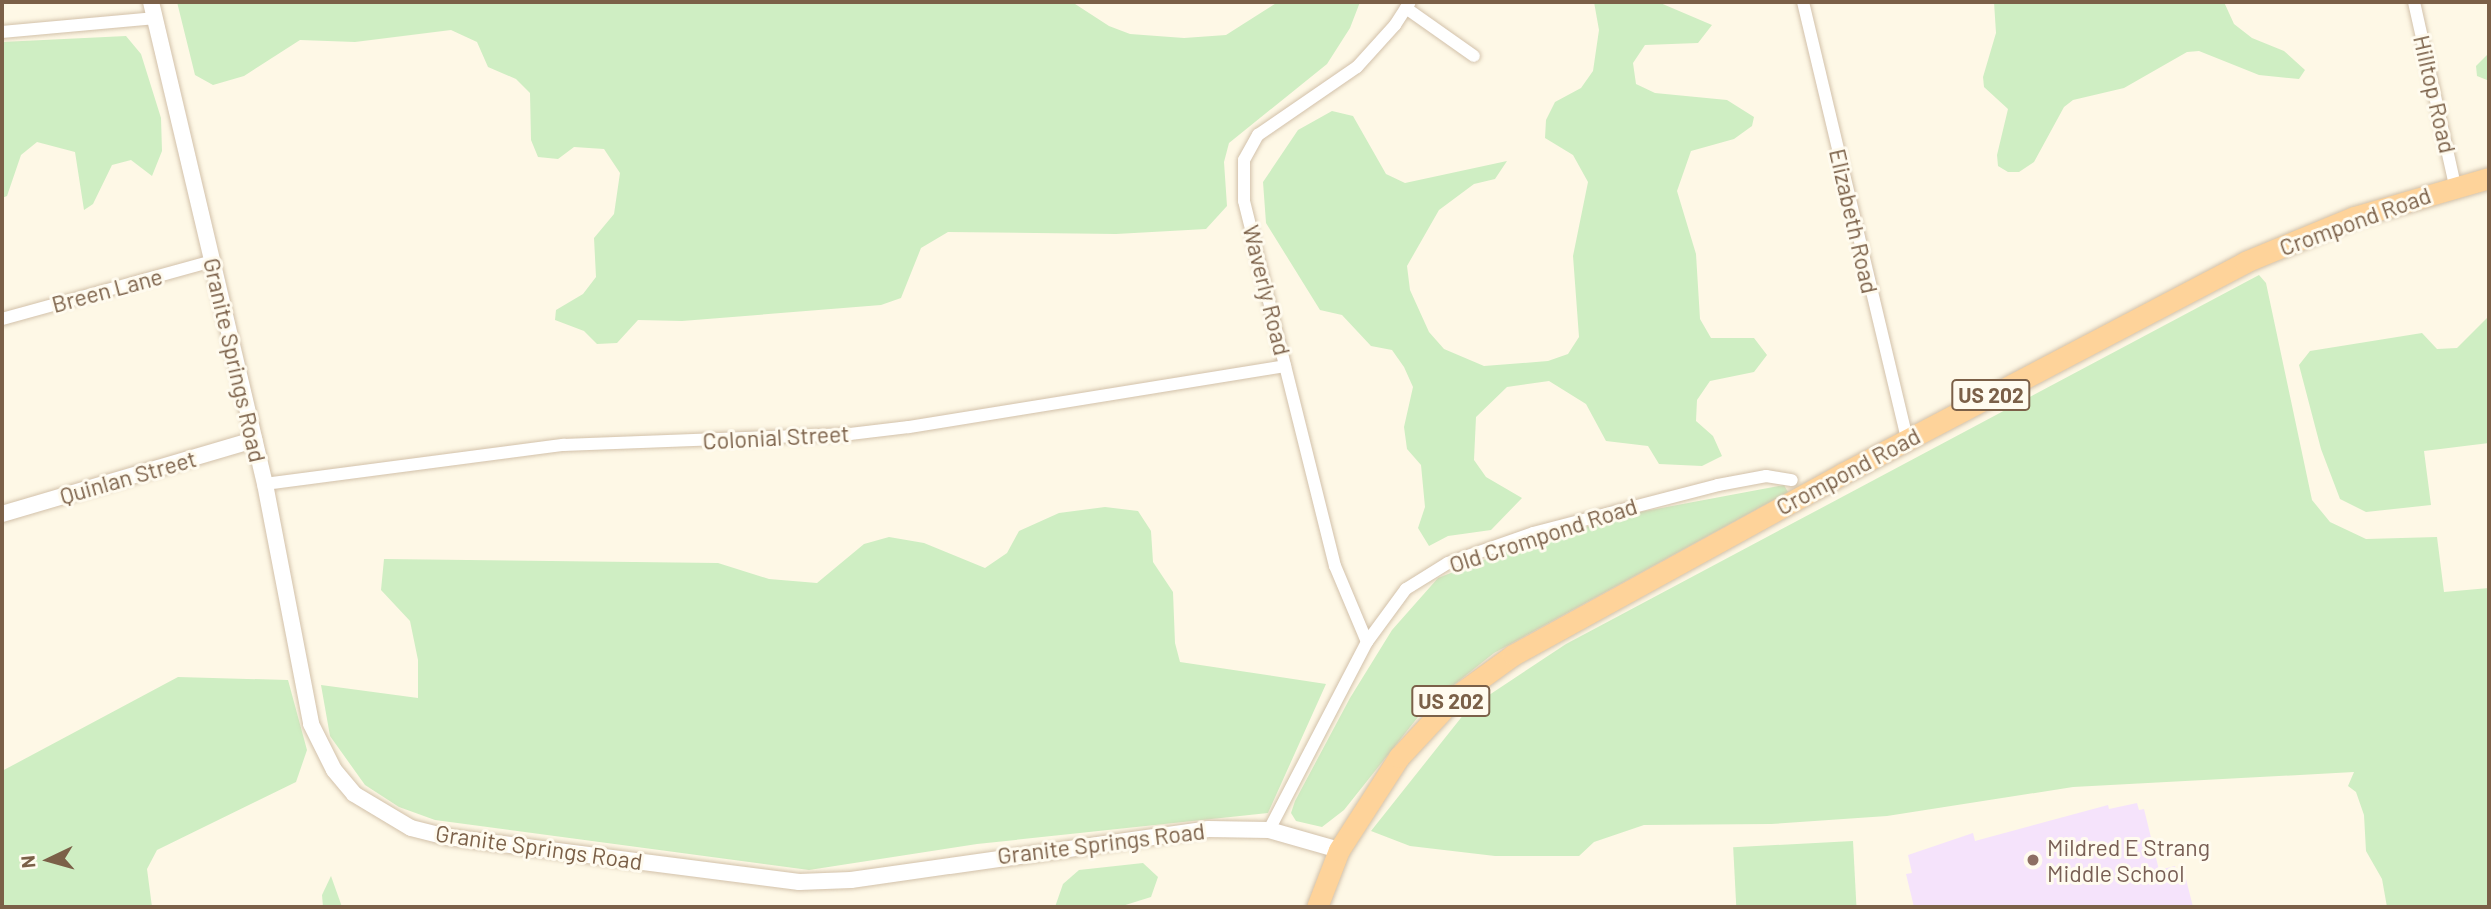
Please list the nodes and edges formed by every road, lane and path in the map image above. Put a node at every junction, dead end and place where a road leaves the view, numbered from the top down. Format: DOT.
graph roads {
  1 [pos="1803,2"];
  2 [pos="2414,2"];
  3 [pos="1408,5"];
  4 [pos="153,10"];
  5 [pos="2,32"];
  6 [pos="1475,56"];
  7 [pos="2489,178"];
  8 [pos="2455,186"];
  9 [pos="212,261"];
  10 [pos="2,319"];
  11 [pos="1285,366"];
  12 [pos="1907,439"];
  13 [pos="254,440"];
  14 [pos="1792,480"];
  15 [pos="265,484"];
  16 [pos="2,514"];
  17 [pos="1367,642"];
  18 [pos="1269,830"];
  19 [pos="1339,850"];
  20 [pos="1317,907"];
  1 -- 12 [label="street, Elizabeth Road"];
  2 -- 8 [label="street, Hilltop Road"];
  3 -- 6 [label="street"];
  3 -- 11 [label="street, Waverly Road"];
  4 -- 5 [label="street"];
  4 -- 9 [label="street, Granite Springs Road"];
  7 -- 8 [label="highway, Crompond Road / US 202"];
  8 -- 12 [label="highway, Crompond Road / US 202"];
  9 -- 10 [label="street, Breen Lane"];
  9 -- 13 [label="street, Granite Springs Road"];
  11 -- 15 [label="street, Colonial Street"];
  11 -- 17 [label="street, Waverly Road"];
  12 -- 19 [label="highway, Crompond Road / US 202"];
  13 -- 15 [label="street, Granite Springs Road"];
  13 -- 16 [label="street, Quinlan Street"];
  14 -- 17 [label="street, Old Crompond Road"];
  15 -- 18 [label="street, Granite Springs Road"];
  17 -- 18 [label="street, Old Crompond Road"];
  18 -- 19 [label="street, Granite Springs Road"];
  19 -- 20 [label="highway, Crompond Road / US 202"];
}
